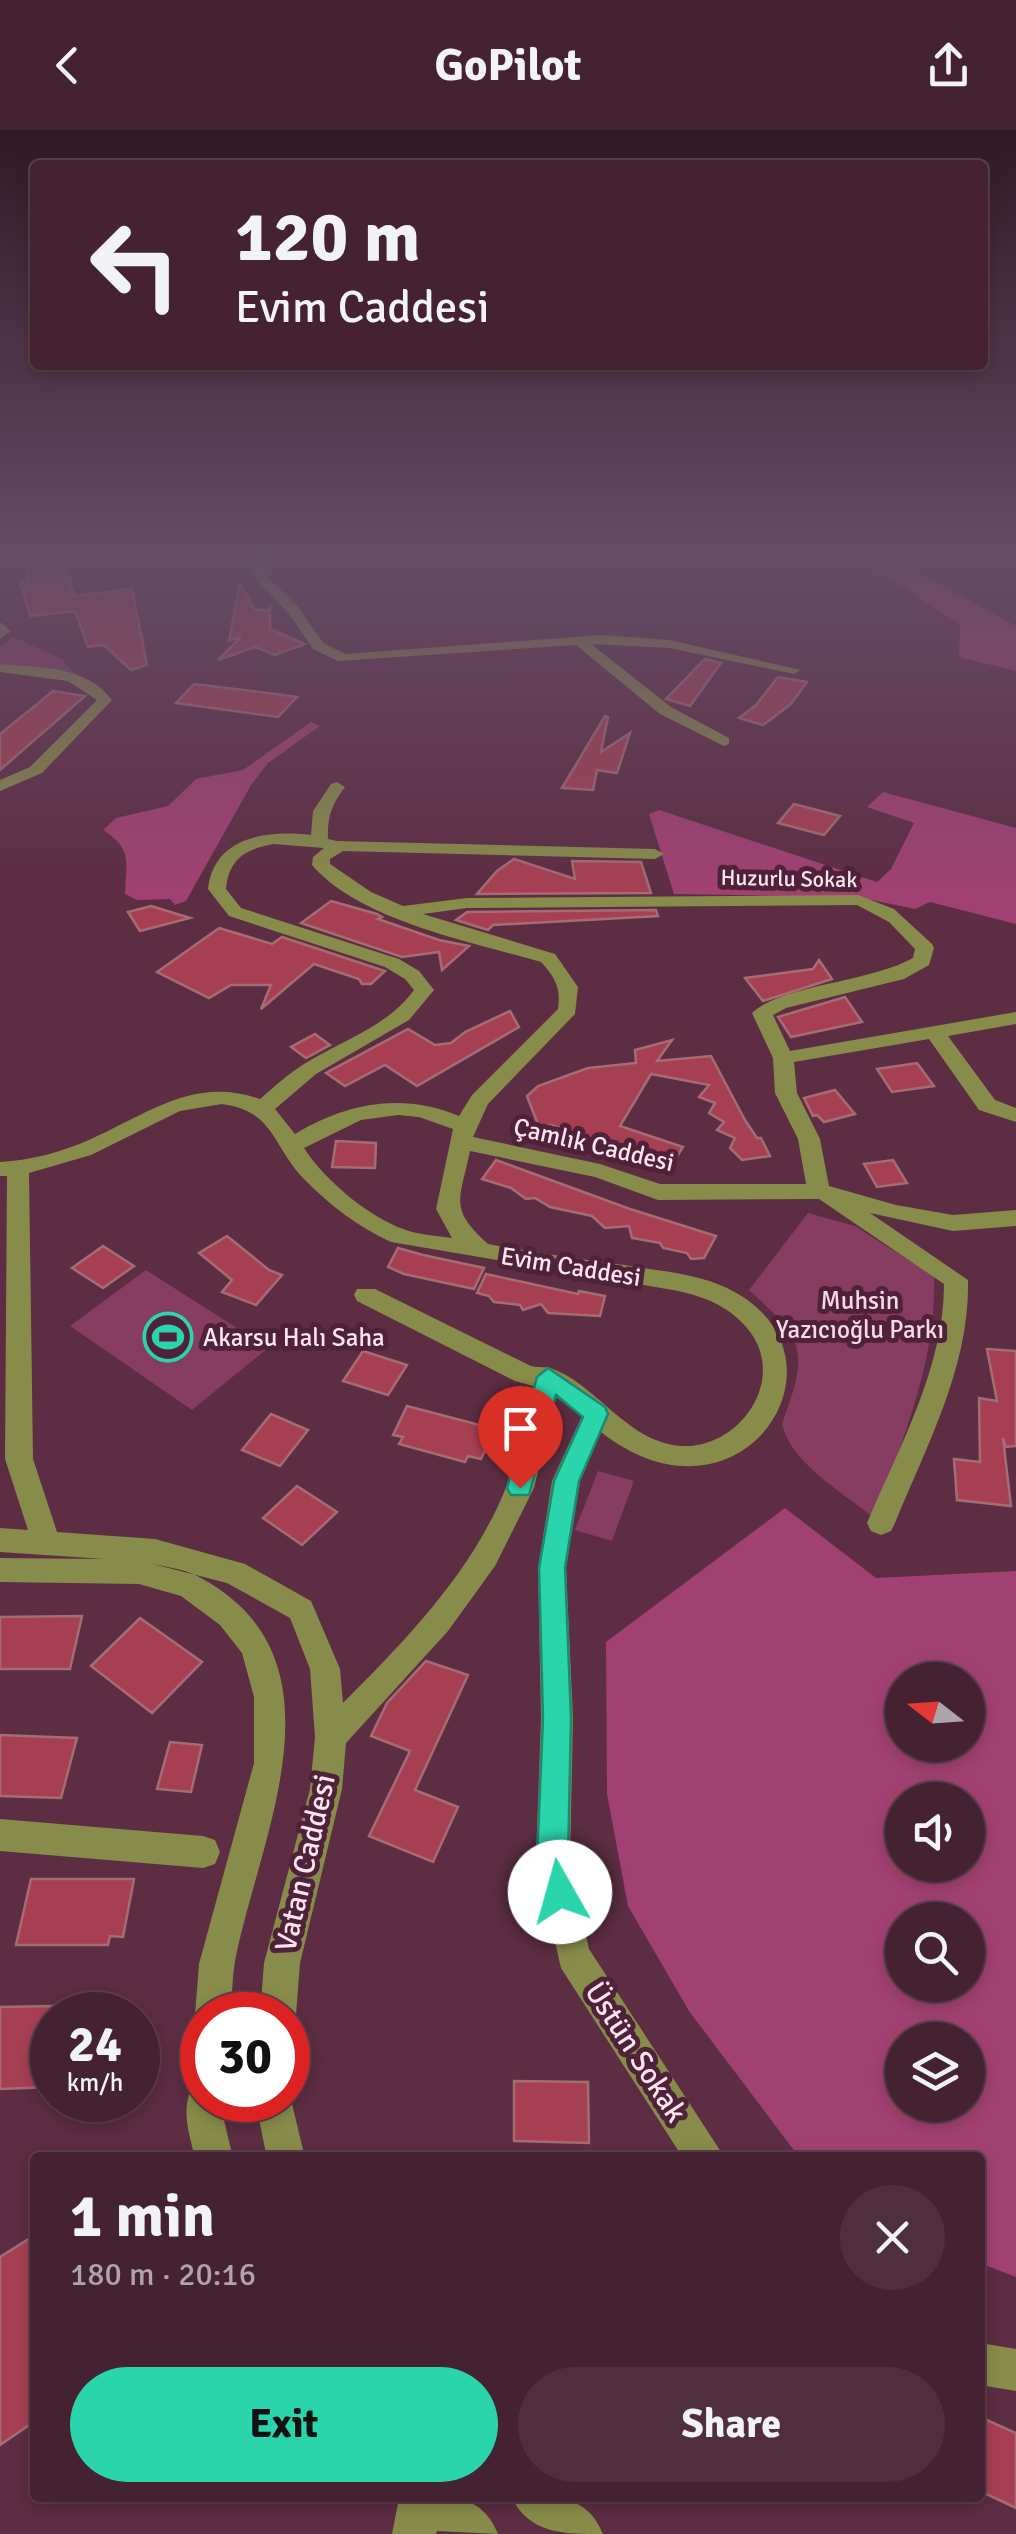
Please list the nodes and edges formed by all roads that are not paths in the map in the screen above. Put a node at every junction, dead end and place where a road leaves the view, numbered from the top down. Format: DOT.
graph roads {
  1 [pos="1,668"];
  2 [pos="609,668"];
  3 [pos="785,668"];
  4 [pos="794,670"];
  5 [pos="724,742"];
  6 [pos="0,786"];
  7 [pos="337,786"];
  8 [pos="328,843"];
  9 [pos="655,854"];
  10 [pos="403,910"];
  11 [pos="1016,1018"];
  12 [pos="934,1030"];
  13 [pos="784,1058"];
  14 [pos="261,1110"];
  15 [pos="1016,1115"];
  16 [pos="462,1134"];
  17 [pos="294,1145"];
  18 [pos="9,1169"];
  19 [pos="819,1191"];
  20 [pos="1016,1218"];
  21 [pos="482,1252"];
  22 [pos="366,1295"];
  23 [pos="548,1377"];
  24 [pos="596,1414"];
  25 [pos="881,1524"];
  26 [pos="0,1540"];
  27 [pos="46,1541"];
  28 [pos="0,1570"];
  29 [pos="331,1737"];
  30 [pos="0,1835"];
  31 [pos="203,1852"];
  32 [pos="215,1992"];
  33 [pos="280,1992"];
  34 [pos="205,2122"];
  35 [pos="279,2122"];
  36 [pos="213,2152"];
  37 [pos="285,2152"];
  38 [pos="702,2152"];
  39 [pos="985,2365"];
  40 [pos="1016,2370"];
  41 [pos="420,2502"];
  42 [pos="436,2502"];
  43 [pos="539,2502"];
  44 [pos="414,2534"];
  45 [pos="476,2534"];
  46 [pos="581,2534"];
  1 -- 6 [label="street"];
  2 -- 5 [label="street"];
  3 -- 4 [label="street"];
  7 -- 8 [label="street"];
  8 -- 9 [label="street"];
  8 -- 10 [label="street, Evim Caddesi"];
  8 -- 14 [label="street"];
  10 -- 13 [label="street, Huzurlu Sokak"];
  10 -- 16 [label="street, Evim Caddesi"];
  11 -- 12 [label="street"];
  12 -- 13 [label="street"];
  12 -- 15 [label="street"];
  13 -- 19 [label="street"];
  14 -- 17 [label="street"];
  14 -- 18 [label="street"];
  16 -- 17 [label="street, Çamlık Caddesi"];
  16 -- 19 [label="street, Çamlık Caddesi"];
  16 -- 21 [label="street, Evim Caddesi"];
  17 -- 21 [label="street"];
  18 -- 27 [label="street"];
  19 -- 20 [label="street, Çamlık Caddesi"];
  19 -- 25 [label="street"];
  21 -- 24 [label="street, Evim Caddesi"];
  22 -- 23 [label="street"];
  23 -- 24 [label="street, Evim Caddesi"];
  23 -- 29 [label="street"];
  24 -- 38 [label="street, Üstün Sokak"];
  26 -- 27 [label="street, Vatan Caddesi"];
  27 -- 29 [label="street, Vatan Caddesi"];
  28 -- 32 [label="street"];
  29 -- 33 [label="street, Vatan Caddesi"];
  30 -- 31 [label="street"];
  34 -- 36 [label="street"];
  35 -- 37 [label="street"];
  39 -- 40 [label="street"];
  41 -- 44 [label="street"];
  42 -- 45 [label="street"];
  43 -- 46 [label="street"];
}
